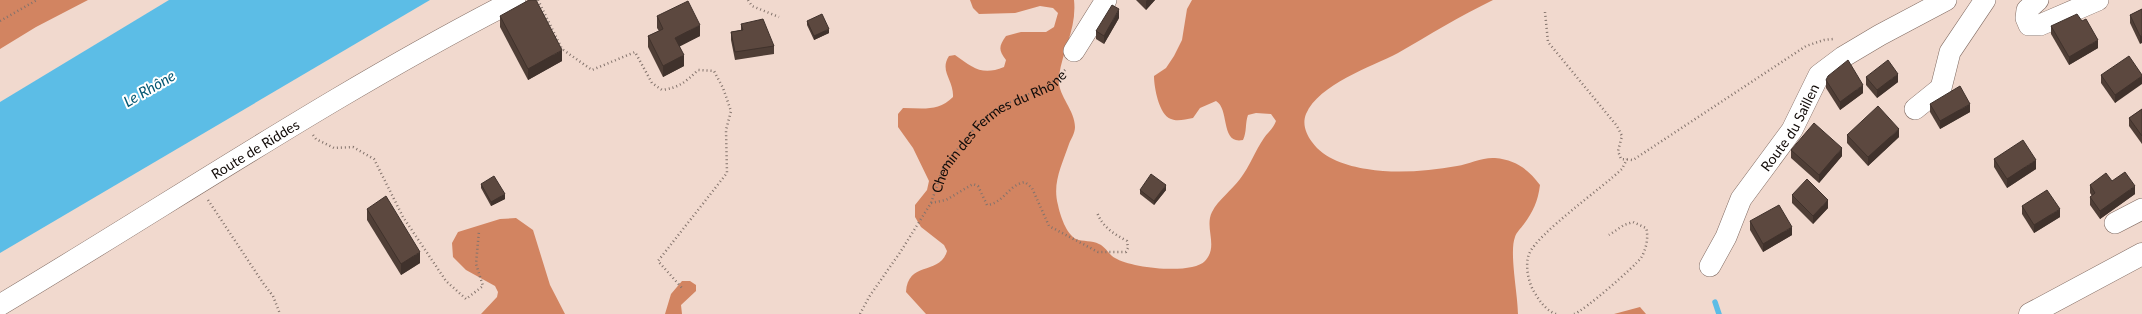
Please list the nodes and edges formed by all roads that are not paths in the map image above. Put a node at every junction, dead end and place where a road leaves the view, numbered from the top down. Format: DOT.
graph roads {
  1 [pos="515,0"];
  2 [pos="1106,0"];
  3 [pos="1946,0"];
  4 [pos="1985,0"];
  5 [pos="2038,0"];
  6 [pos="2098,0"];
  7 [pos="1074,51"];
  8 [pos="1915,109"];
  9 [pos="2142,209"];
  10 [pos="2115,223"];
  11 [pos="2142,254"];
  12 [pos="1710,266"];
  13 [pos="0,305"];
  14 [pos="2030,314"];
  1 -- 13 [label="street, Route de Riddes"];
  2 -- 7 [label="street, Chemin des Fermes du Rhône"];
  3 -- 12 [label="street, Route du Saillen"];
  4 -- 8 [label="street"];
  5 -- 6 [label="street"];
  9 -- 10 [label="street"];
  11 -- 14 [label="main road"];
}
